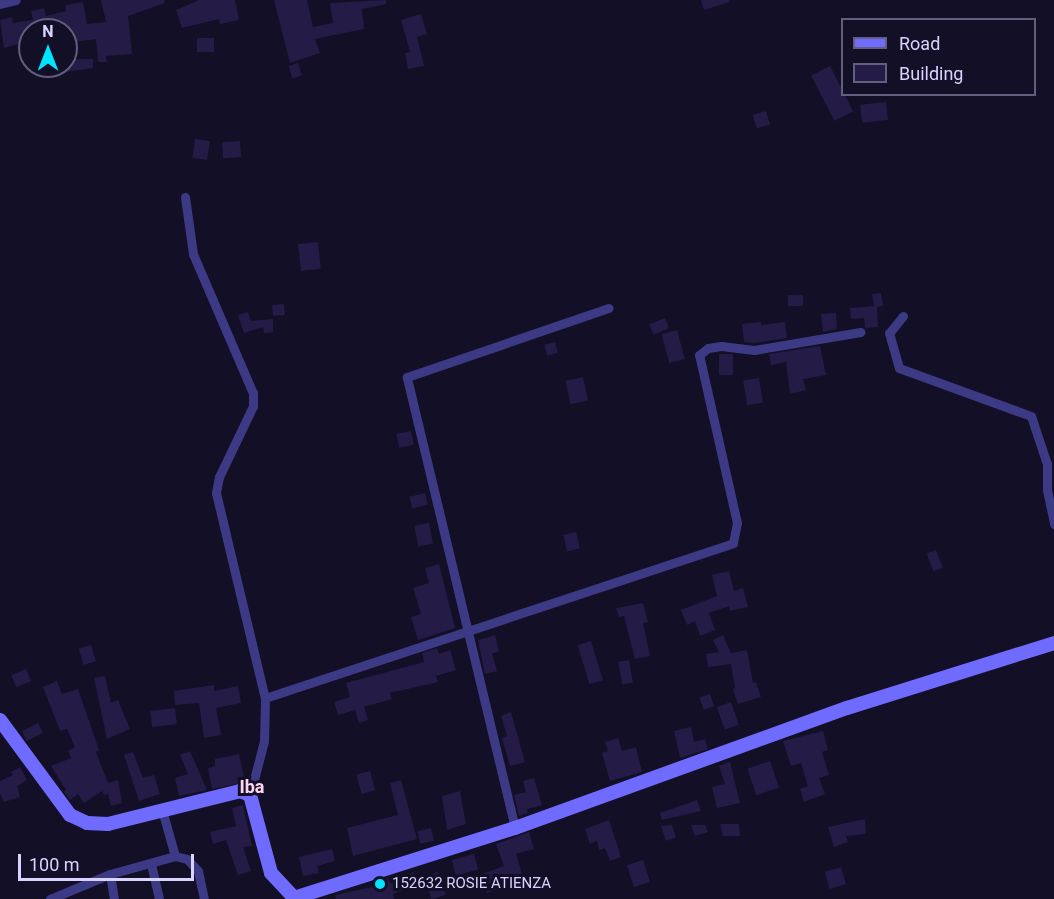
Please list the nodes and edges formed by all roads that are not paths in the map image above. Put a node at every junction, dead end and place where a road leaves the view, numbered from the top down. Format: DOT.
graph roads {
  1 [pos="16,0"];
  2 [pos="0,4"];
  3 [pos="185,197"];
  4 [pos="609,308"];
  5 [pos="903,316"];
  6 [pos="860,332"];
  7 [pos="1054,524"];
  8 [pos="466,633"];
  9 [pos="1054,643"];
  10 [pos="265,698"];
  11 [pos="0,720"];
  12 [pos="250,795"];
  13 [pos="162,810"];
  14 [pos="515,828"];
  15 [pos="175,856"];
  16 [pos="152,864"];
  17 [pos="110,874"];
  18 [pos="64,896"];
  19 [pos="293,898"];
  20 [pos="50,899"];
  21 [pos="114,899"];
  22 [pos="159,899"];
  23 [pos="204,899"];
  1 -- 2 [label="street"];
  3 -- 10 [label="street"];
  4 -- 8 [label="street"];
  5 -- 7 [label="street"];
  6 -- 8 [label="street"];
  8 -- 10 [label="street"];
  8 -- 14 [label="street"];
  9 -- 14 [label="street"];
  10 -- 12 [label="street"];
  11 -- 13 [label="street"];
  12 -- 13 [label="street"];
  12 -- 19 [label="street"];
  13 -- 15 [label="street"];
  14 -- 19 [label="street"];
  15 -- 16 [label="street"];
  15 -- 23 [label="street"];
  16 -- 17 [label="street"];
  16 -- 22 [label="street"];
  17 -- 18 [label="street"];
  17 -- 21 [label="street"];
  18 -- 20 [label="street"];
}
